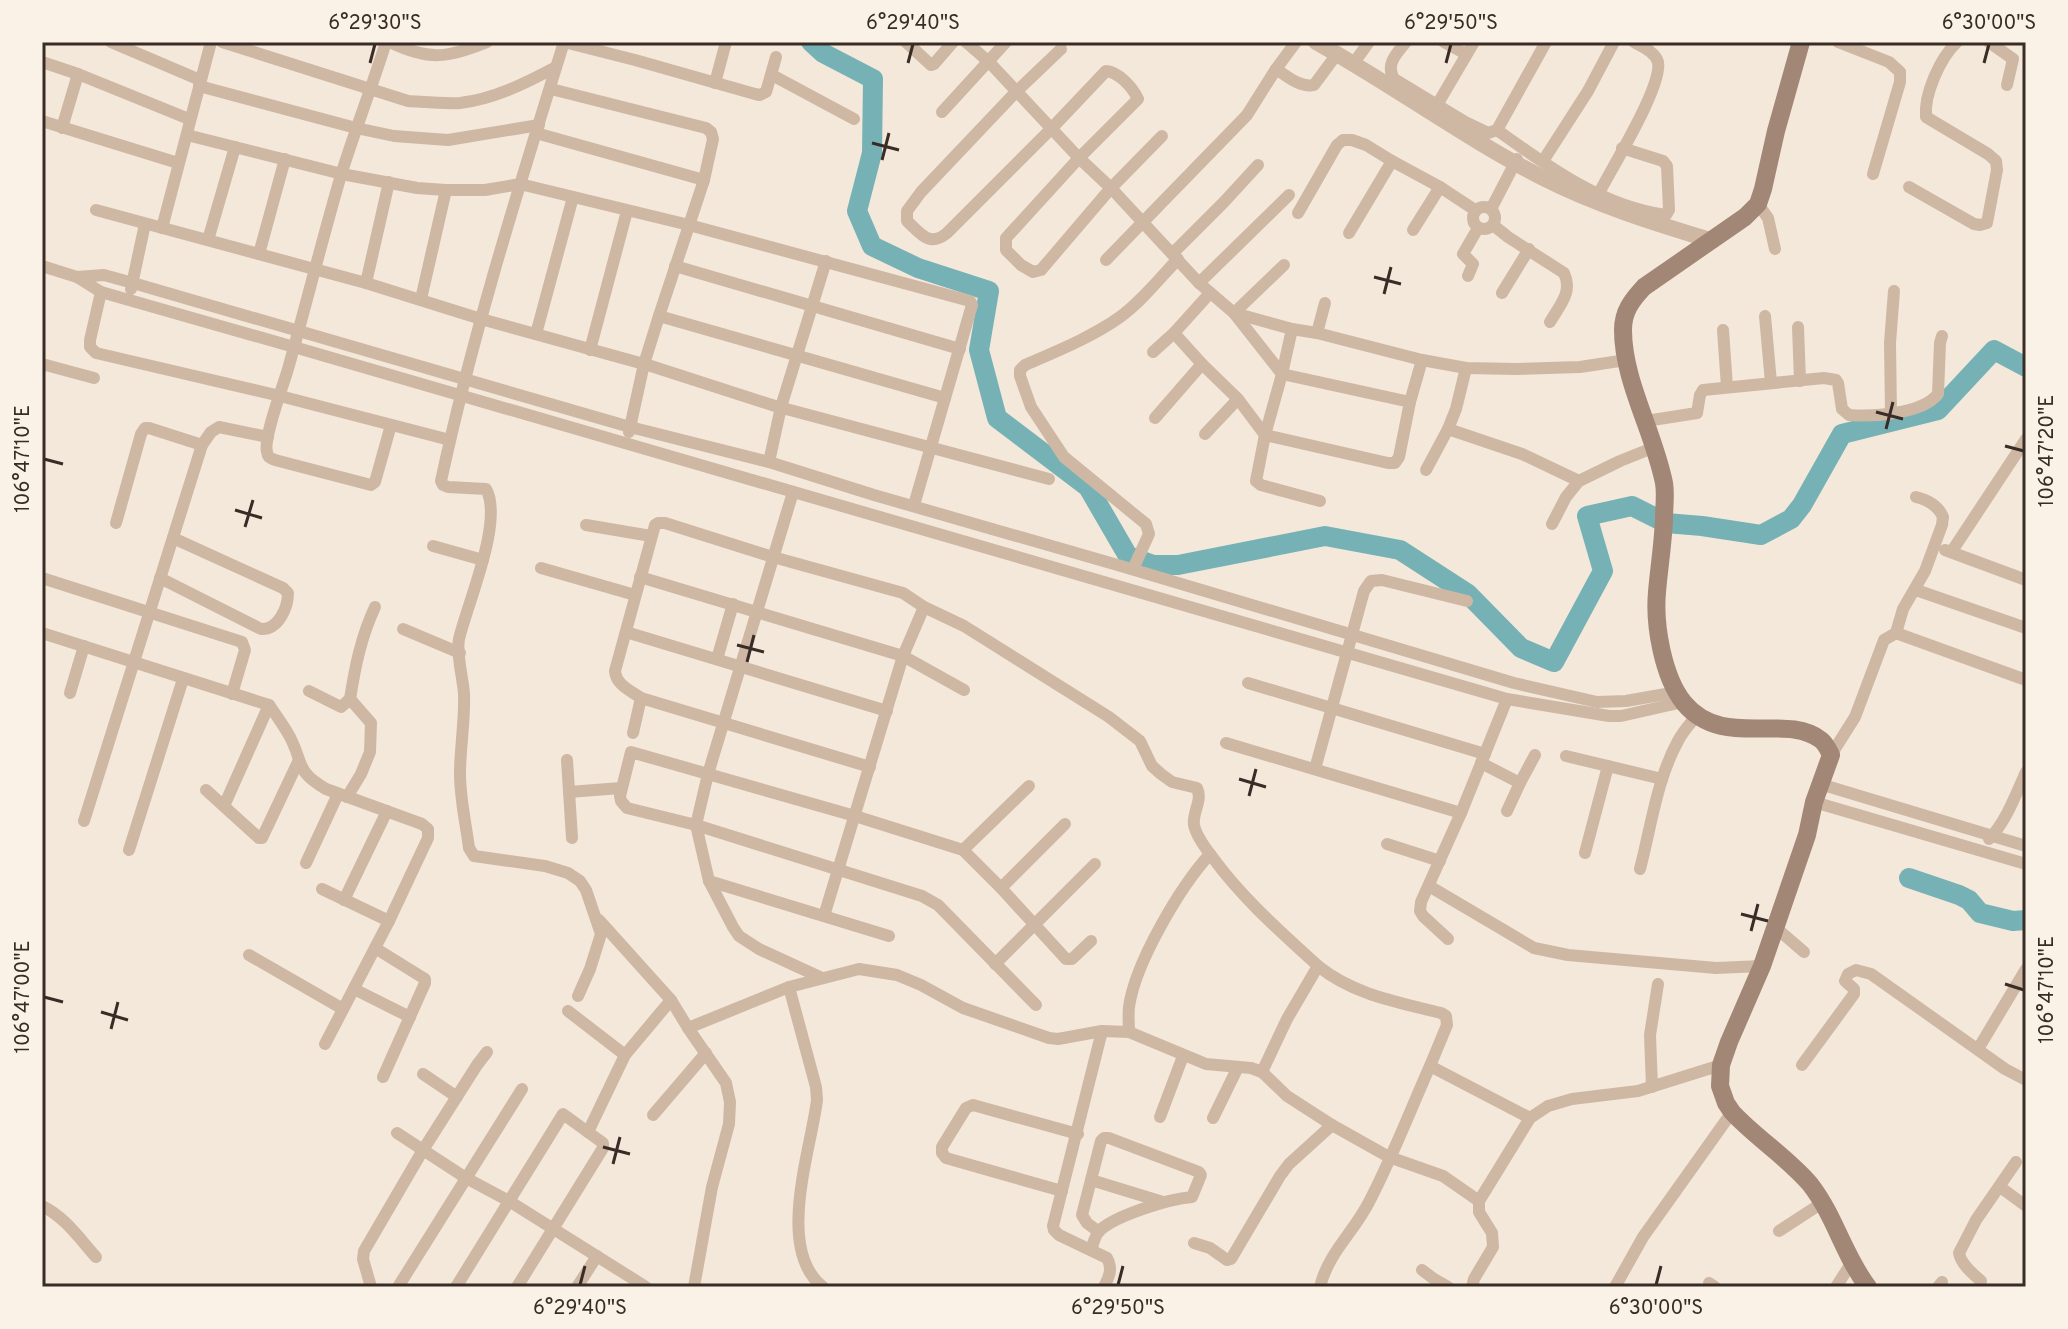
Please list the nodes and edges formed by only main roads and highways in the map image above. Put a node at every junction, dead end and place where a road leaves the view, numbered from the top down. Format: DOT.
graph roads {
  1 [pos="1801,42"];
  2 [pos="1868,1287"];
  1 -- 2 [label="main road"];
}
